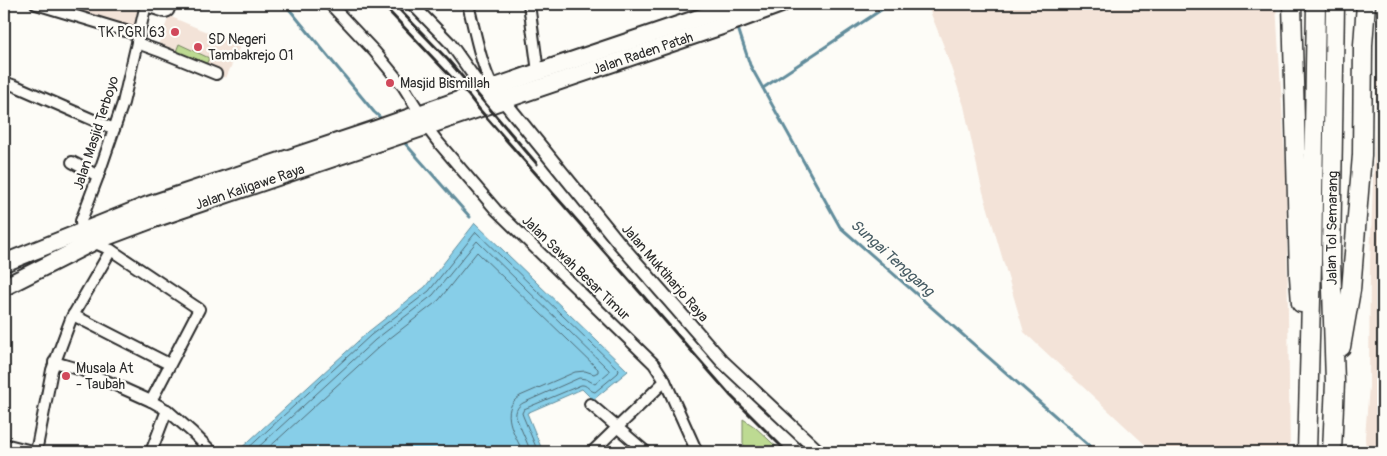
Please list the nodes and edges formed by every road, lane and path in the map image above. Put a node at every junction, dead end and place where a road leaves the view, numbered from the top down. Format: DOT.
graph roads {
  1 [pos="36,4"];
  2 [pos="171,4"];
  3 [pos="330,4"];
  4 [pos="412,4"];
  5 [pos="468,4"];
  6 [pos="529,4"];
  7 [pos="740,4"];
  8 [pos="781,4"];
  9 [pos="1292,4"];
  10 [pos="1316,4"];
  11 [pos="1336,4"];
  12 [pos="1366,4"];
  13 [pos="146,5"];
  14 [pos="716,20"];
  15 [pos="138,39"];
  16 [pos="656,40"];
  17 [pos="538,72"];
  18 [pos="216,74"];
  19 [pos="4,82"];
  20 [pos="486,90"];
  21 [pos="420,124"];
  22 [pos="114,129"];
  23 [pos="72,162"];
  24 [pos="98,176"];
  25 [pos="87,237"];
  26 [pos="111,250"];
  27 [pos="4,263"];
  28 [pos="4,287"];
  29 [pos="72,315"];
  30 [pos="54,362"];
  31 [pos="170,364"];
  32 [pos="665,381"];
  33 [pos="1335,382"];
  34 [pos="1308,383"];
  35 [pos="151,401"];
  36 [pos="590,404"];
  37 [pos="167,410"];
  38 [pos="618,427"];
  39 [pos="5,447"];
  40 [pos="36,452"];
  41 [pos="151,452"];
  42 [pos="212,452"];
  43 [pos="592,452"];
  44 [pos="646,452"];
  45 [pos="697,452"];
  46 [pos="819,452"];
  47 [pos="1307,452"];
  48 [pos="1332,452"];
  1 -- 15 [label="street"];
  2 -- 13 [label="street, Jalan Masjid Terboyo"];
  3 -- 21 [label="street, Jalan Sawah Besar Timur"];
  4 -- 20 [label="street"];
  5 -- 20 [label="street"];
  6 -- 17 [label="street"];
  7 -- 14 [label="highway, Jalan Raden Patah"];
  8 -- 14 [label="highway, Jalan Raden Patah"];
  9 -- 34 [label="highway"];
  10 -- 34 [label="highway, Jalan Tol Semarang"];
  11 -- 33 [label="highway, Jalan Tol Semarang"];
  12 -- 33 [label="highway"];
  13 -- 15 [label="street, Jalan Masjid Terboyo"];
  14 -- 16 [label="highway, Jalan Raden Patah"];
  15 -- 18 [label="street"];
  15 -- 22 [label="street, Jalan Masjid Terboyo"];
  16 -- 17 [label="highway, Jalan Raden Patah"];
  16 -- 20 [label="highway, Jalan Raden Patah"];
  17 -- 20 [label="highway, Jalan Raden Patah"];
  19 -- 22 [label="street"];
  20 -- 21 [label="highway, Jalan Kaligawe Raya"];
  20 -- 21 [label="highway, Jalan Kaligawe Raya"];
  20 -- 46 [label="street, Jalan Muktiharjo Raya"];
  21 -- 25 [label="highway, Jalan Kaligawe Raya"];
  21 -- 25 [label="highway, Jalan Kaligawe Raya"];
  21 -- 32 [label="street, Jalan Sawah Besar Timur"];
  22 -- 24 [label="street, Jalan Masjid Terboyo"];
  23 -- 24 [label="street"];
  24 -- 25 [label="street, Jalan Masjid Terboyo"];
  25 -- 26 [label="street"];
  25 -- 27 [label="highway, Jalan Kaligawe Raya"];
  25 -- 28 [label="highway, Jalan Kaligawe Raya"];
  26 -- 29 [label="street"];
  26 -- 31 [label="street"];
  29 -- 30 [label="street"];
  29 -- 31 [label="street"];
  30 -- 35 [label="street"];
  30 -- 40 [label="street"];
  31 -- 35 [label="street"];
  32 -- 38 [label="street"];
  32 -- 45 [label="street, Jalan Sawah Besar Timur"];
  33 -- 48 [label="highway, Jalan Tol Semarang"];
  34 -- 47 [label="highway, Jalan Tol Semarang"];
  35 -- 37 [label="street"];
  36 -- 38 [label="street"];
  37 -- 41 [label="street"];
  37 -- 42 [label="street"];
  38 -- 43 [label="street"];
  38 -- 44 [label="street"];
  39 -- 40 [label="street"];
}
